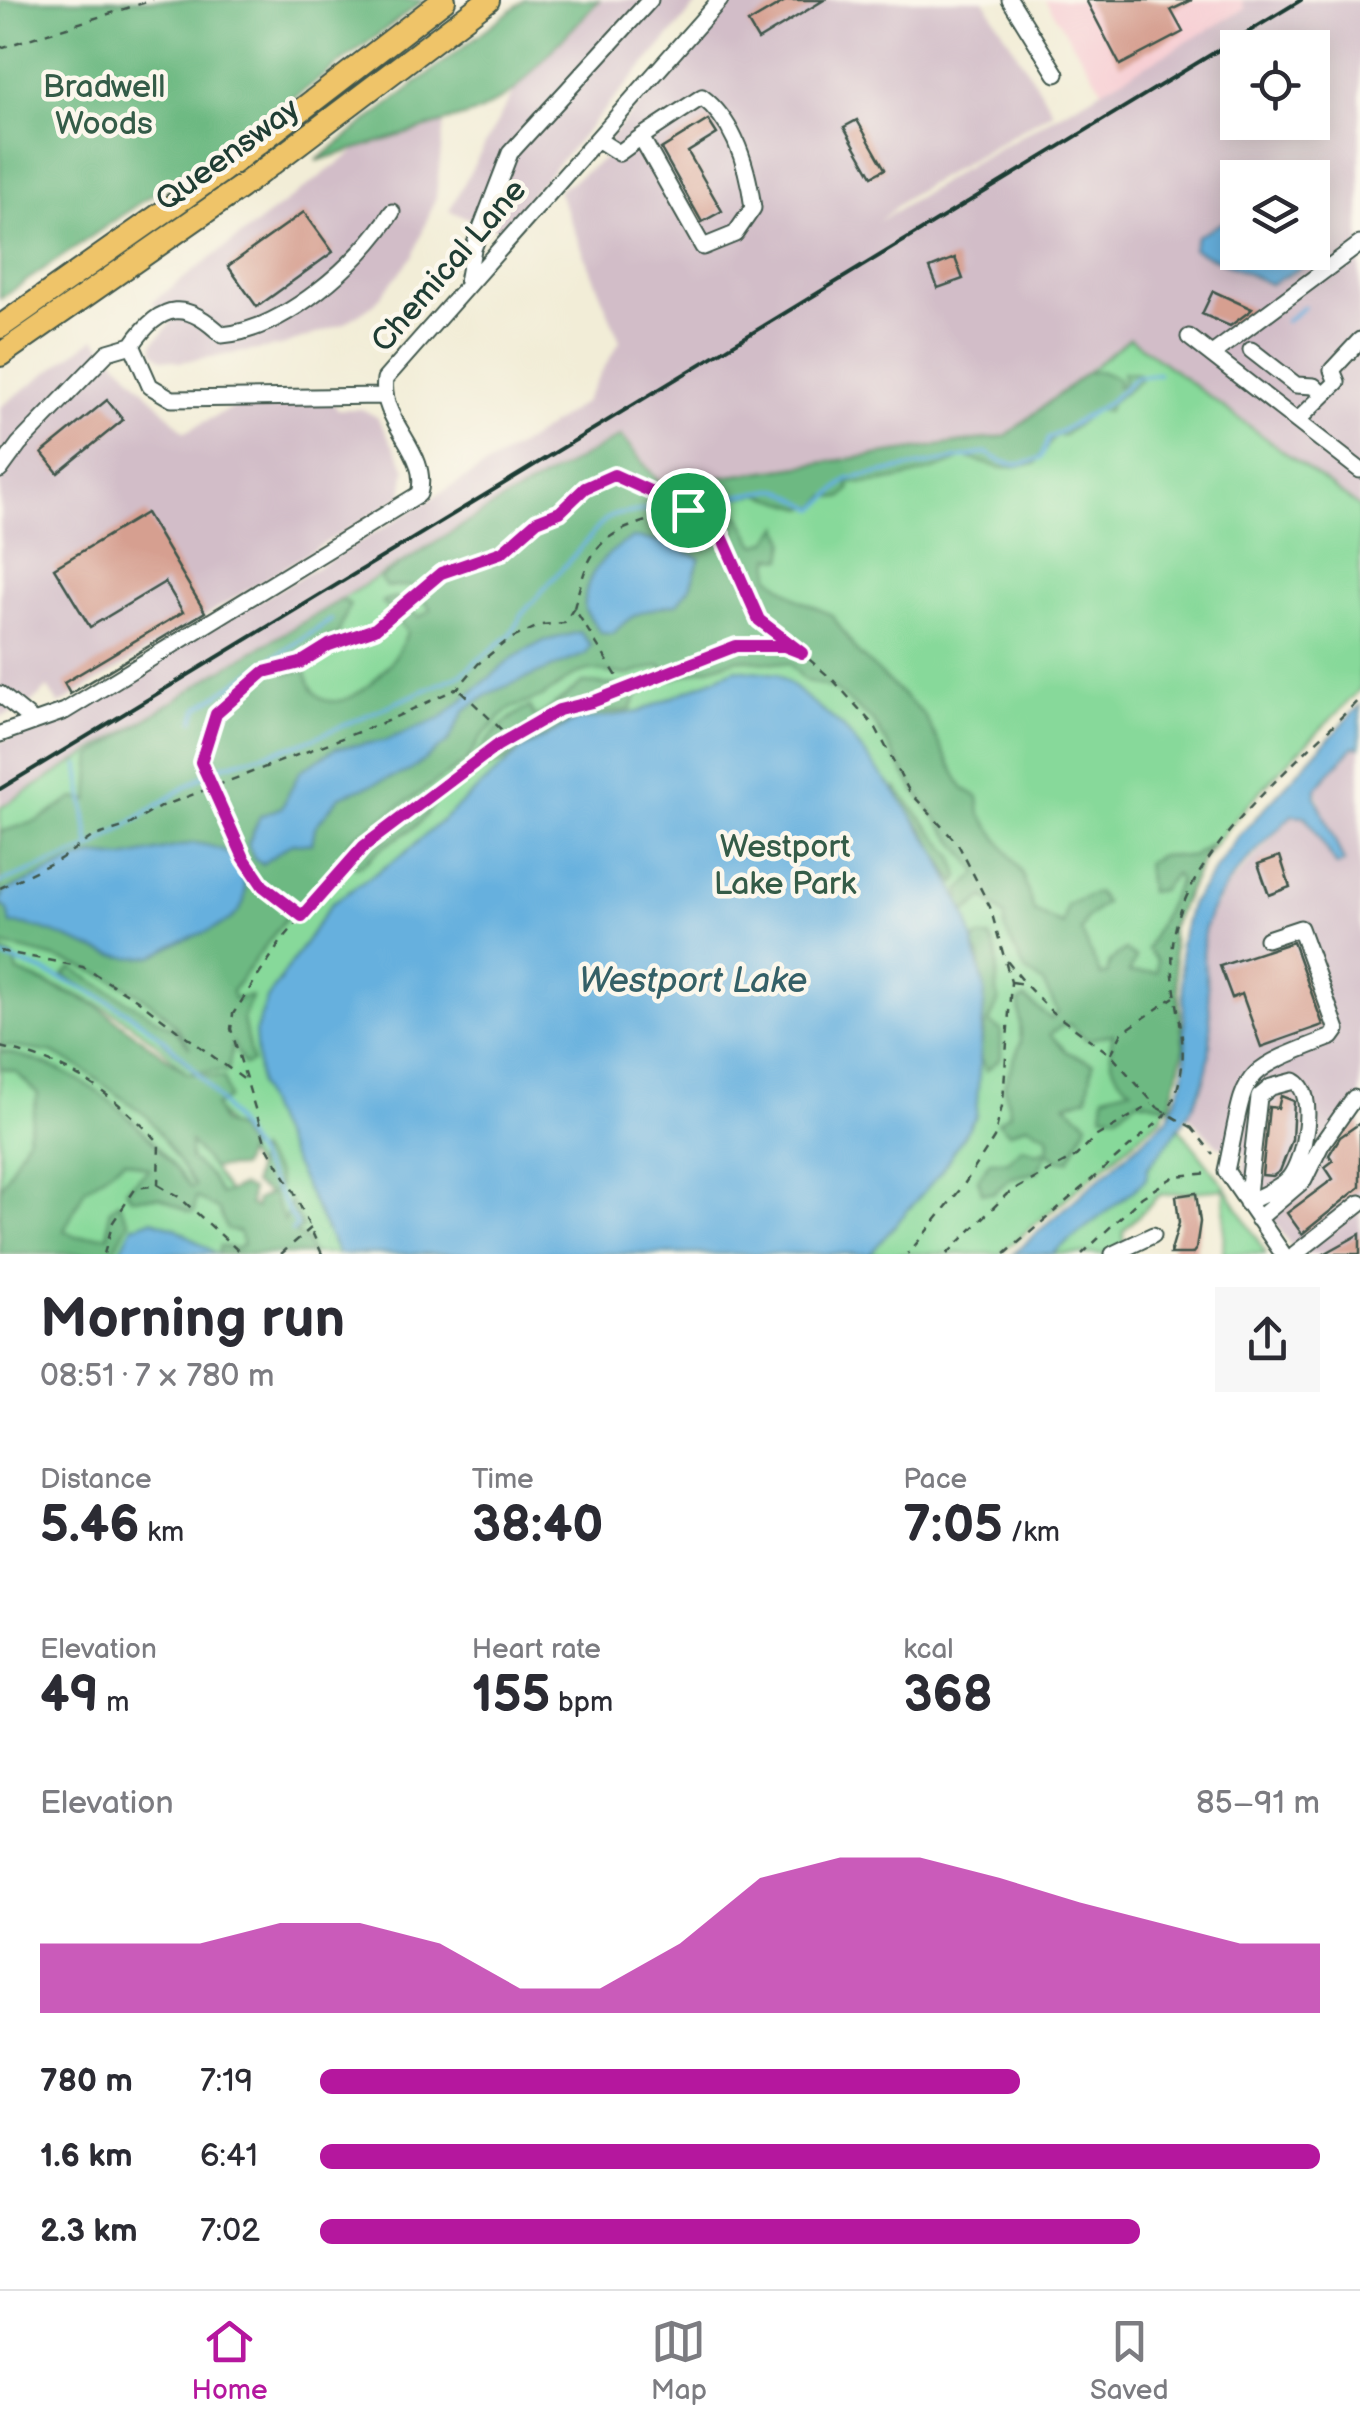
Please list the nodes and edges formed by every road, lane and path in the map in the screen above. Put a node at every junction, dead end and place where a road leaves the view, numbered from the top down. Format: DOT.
graph roads {
  1 [pos="153,0"];
  2 [pos="444,0"];
  3 [pos="488,0"];
  4 [pos="650,0"];
  5 [pos="720,0"];
  6 [pos="1010,0"];
  7 [pos="0,48"];
  8 [pos="1056,74"];
  9 [pos="641,138"];
  10 [pos="596,139"];
  11 [pos="392,212"];
  12 [pos="1360,244"];
  13 [pos="466,286"];
  14 [pos="0,327"];
  15 [pos="1190,337"];
  16 [pos="1360,340"];
  17 [pos="132,345"];
  18 [pos="1251,350"];
  19 [pos="1212,354"];
  20 [pos="0,356"];
  21 [pos="1323,395"];
  22 [pos="382,396"];
  23 [pos="1298,421"];
  24 [pos="0,470"];
  25 [pos="1360,470"];
  26 [pos="688,510"];
  27 [pos="574,608"];
  28 [pos="802,653"];
  29 [pos="458,688"];
  30 [pos="626,690"];
  31 [pos="0,694"];
  32 [pos="1360,698"];
  33 [pos="33,722"];
  34 [pos="2,730"];
  35 [pos="510,738"];
  36 [pos="212,788"];
  37 [pos="0,888"];
  38 [pos="302,916"];
  39 [pos="1267,939"];
  40 [pos="0,951"];
  41 [pos="1006,960"];
  42 [pos="1011,982"];
  43 [pos="1025,984"];
  44 [pos="1177,996"];
  45 [pos="0,1047"];
  46 [pos="1110,1056"];
  47 [pos="248,1083"];
  48 [pos="1354,1098"];
  49 [pos="1152,1104"];
  50 [pos="1226,1171"];
  51 [pos="158,1184"];
  52 [pos="1248,1203"];
  53 [pos="1360,1203"];
  54 [pos="1258,1219"];
  55 [pos="312,1228"];
  56 [pos="1142,1235"];
  57 [pos="104,1254"];
  58 [pos="242,1254"];
  59 [pos="280,1254"];
  60 [pos="322,1254"];
  61 [pos="908,1254"];
  62 [pos="948,1254"];
  63 [pos="1005,1254"];
  64 [pos="1082,1254"];
  65 [pos="1112,1254"];
  66 [pos="1283,1254"];
  67 [pos="1294,1254"];
  1 -- 7 [label="path"];
  2 -- 14 [label="highway, Queensway"];
  3 -- 20 [label="highway, Queensway"];
  4 -- 13 [label="street"];
  5 -- 10 [label="street, Chemical Lane"];
  6 -- 8 [label="street"];
  9 -- 9 [label="street"];
  9 -- 10 [label="street"];
  10 -- 13 [label="street, Chemical Lane"];
  11 -- 17 [label="street"];
  12 -- 19 [label="street"];
  13 -- 22 [label="street, Chemical Lane"];
  15 -- 19 [label="street"];
  16 -- 21 [label="street"];
  17 -- 22 [label="street"];
  17 -- 24 [label="street"];
  18 -- 21 [label="street"];
  19 -- 23 [label="street"];
  21 -- 23 [label="street"];
  22 -- 33 [label="street, Chemical Lane"];
  23 -- 25 [label="street"];
  26 -- 27 [label="path"];
  26 -- 28 [label="path"];
  26 -- 36 [label="path"];
  27 -- 29 [label="path"];
  27 -- 30 [label="path"];
  28 -- 30 [label="path"];
  28 -- 41 [label="path"];
  29 -- 35 [label="path"];
  29 -- 36 [label="path"];
  30 -- 35 [label="path"];
  31 -- 33 [label="street"];
  32 -- 44 [label="path"];
  33 -- 34 [label="street, Chemical Lane"];
  35 -- 38 [label="path"];
  36 -- 37 [label="path"];
  36 -- 38 [label="path"];
  38 -- 47 [label="path"];
  39 -- 50 [label="street"];
  40 -- 47 [label="path"];
  41 -- 42 [label="path"];
  41 -- 43 [label="path"];
  42 -- 43 [label="path"];
  42 -- 61 [label="path"];
  43 -- 46 [label="path"];
  44 -- 46 [label="path"];
  44 -- 63 [label="path"];
  45 -- 51 [label="path"];
  46 -- 49 [label="path"];
  47 -- 55 [label="path"];
  48 -- 54 [label="street"];
  49 -- 50 [label="path, bridge"];
  49 -- 62 [label="path"];
  50 -- 52 [label="street"];
  50 -- 64 [label="path"];
  51 -- 57 [label="path"];
  51 -- 58 [label="path"];
  52 -- 52 [label="street"];
  52 -- 54 [label="street"];
  53 -- 67 [label="street"];
  54 -- 66 [label="street"];
  55 -- 59 [label="path"];
  55 -- 60 [label="path"];
  56 -- 65 [label="street"];
}
